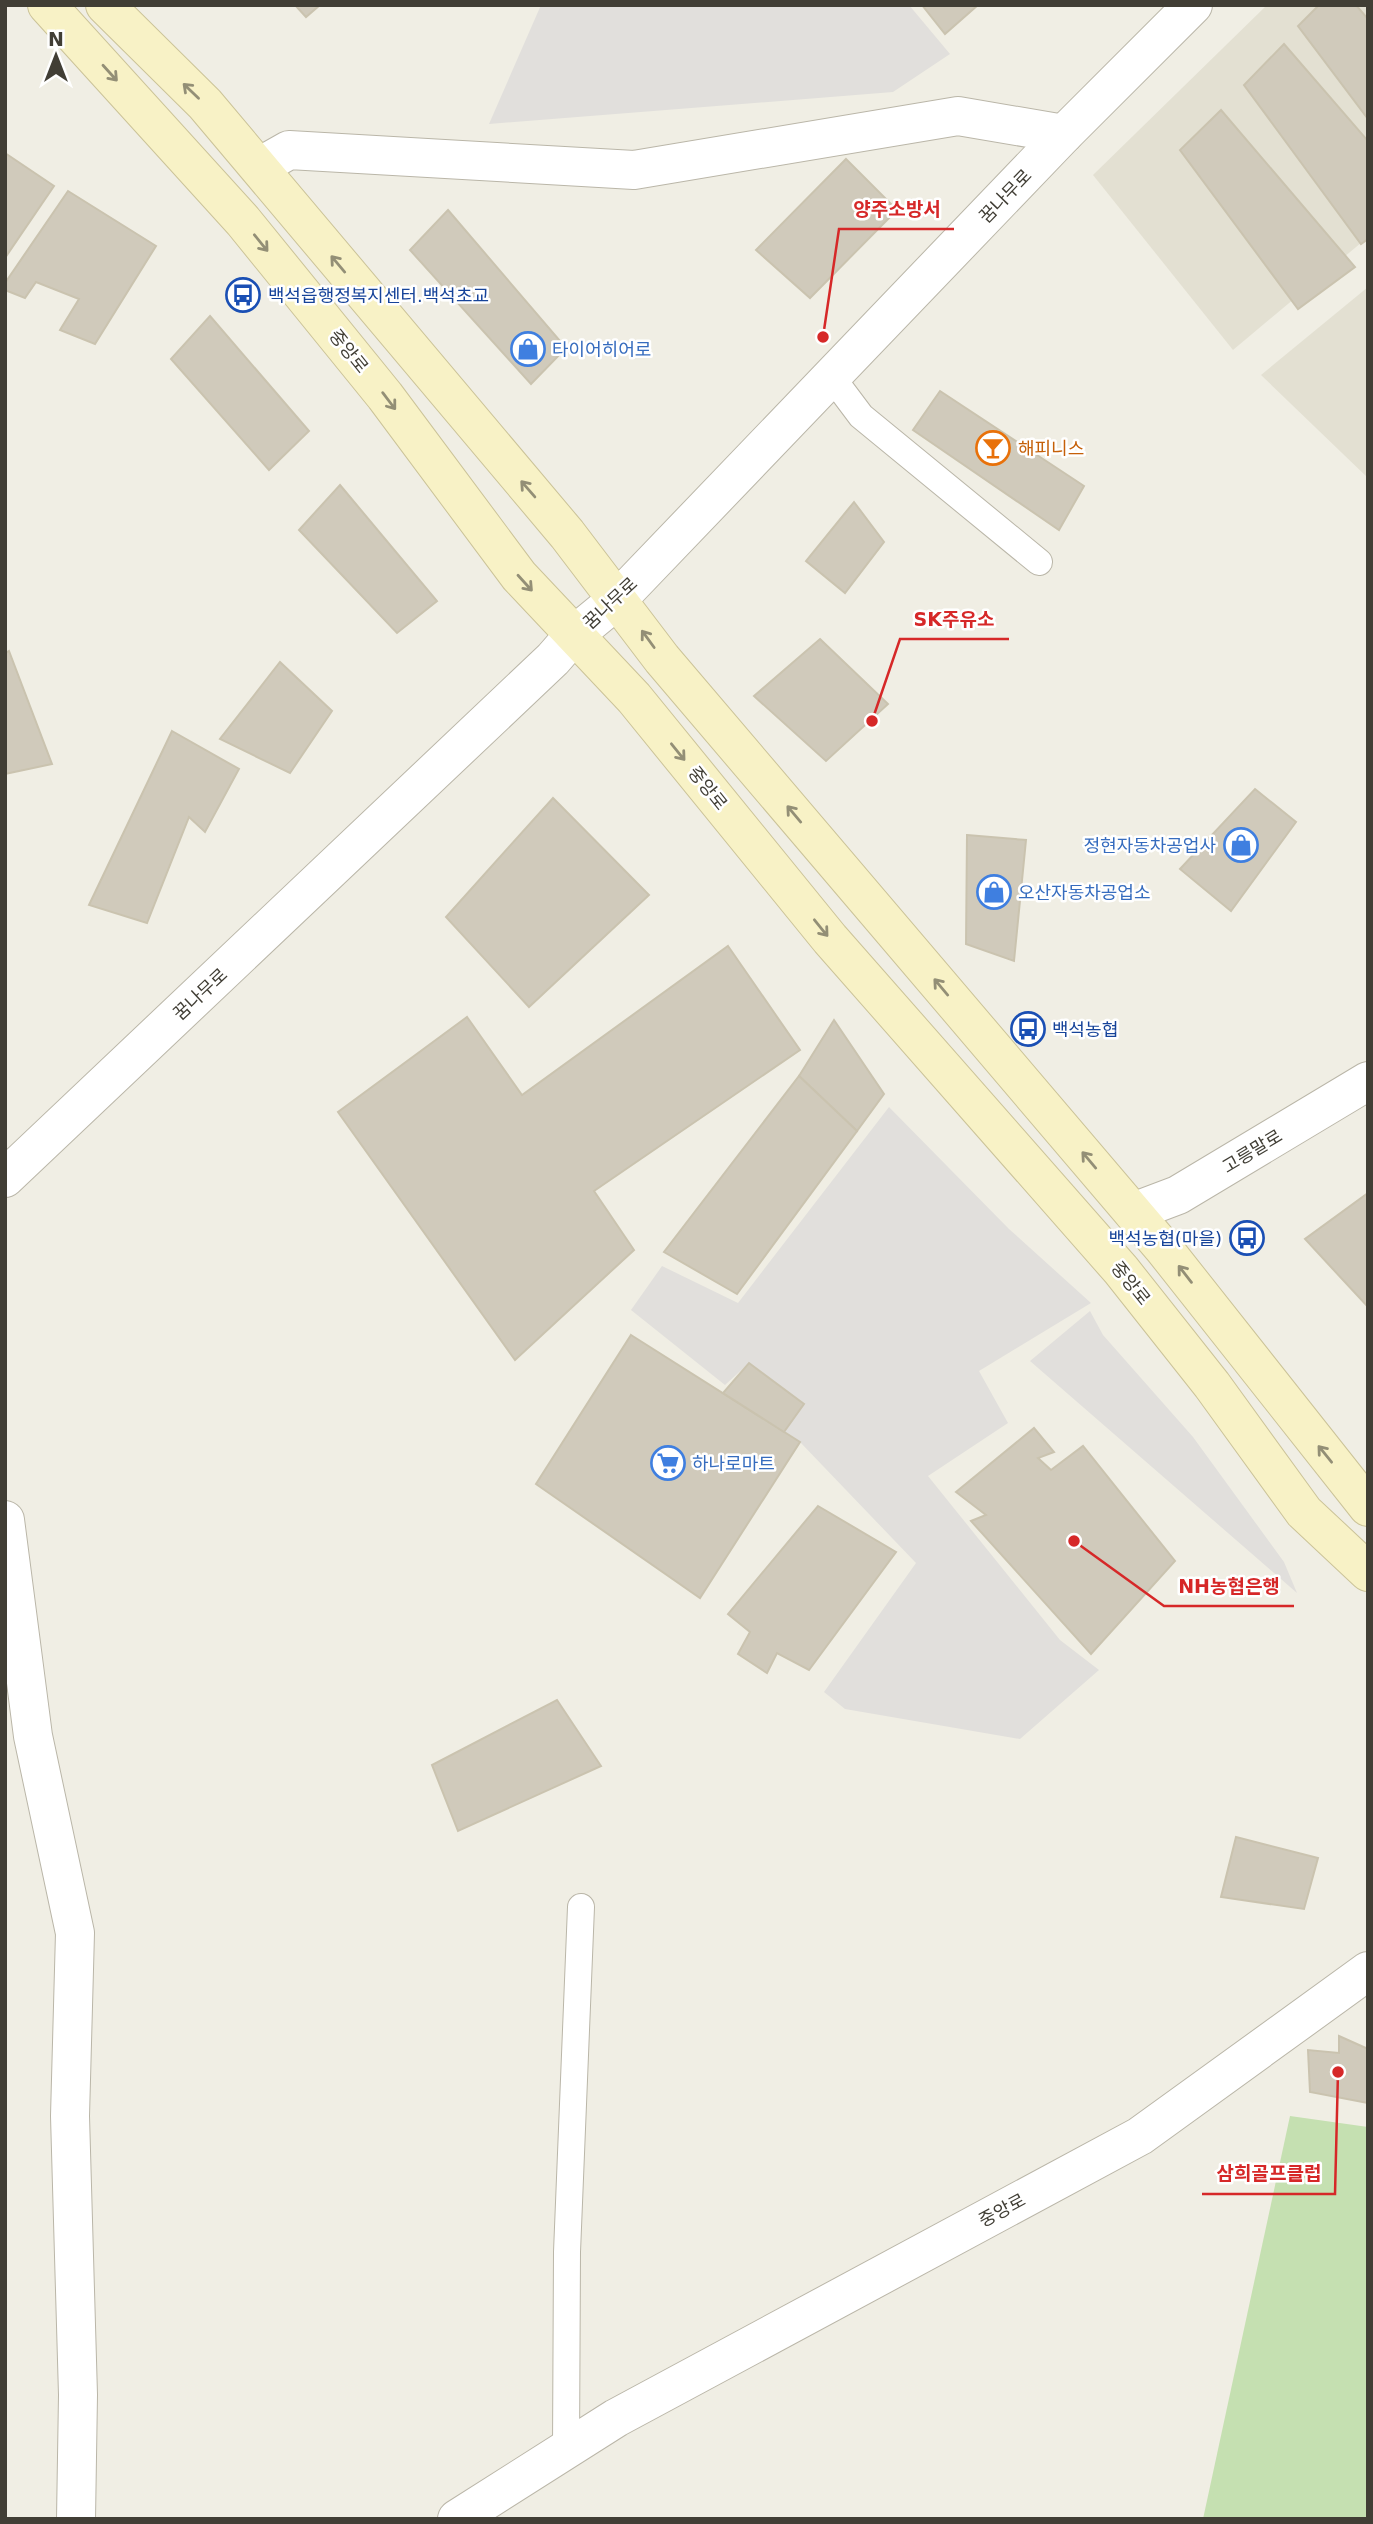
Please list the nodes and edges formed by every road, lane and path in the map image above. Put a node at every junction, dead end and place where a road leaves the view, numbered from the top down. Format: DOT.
graph roads {
  1 [pos="47,5"];
  2 [pos="105,5"];
  3 [pos="1193,5"];
  4 [pos="1064,134"];
  5 [pos="259,167"];
  6 [pos="831,376"];
  7 [pos="1039,562"];
  8 [pos="618,599"];
  9 [pos="573,636"];
  10 [pos="1368,1082"];
  11 [pos="5,1178"];
  12 [pos="1133,1212"];
  13 [pos="1368,1507"];
  14 [pos="5,1520"];
  15 [pos="1368,1572"];
  16 [pos="582,1907"];
  17 [pos="1368,1971"];
  18 [pos="566,2449"];
  19 [pos="76,2519"];
  20 [pos="457,2519"];
  1 -- 9 [label="main road, 중앙로, one-way"];
  5 -- 2 [label="main road, one-way"];
  3 -- 4 [label="street, 꿈나무로"];
  4 -- 5 [label="street"];
  4 -- 6 [label="street, 꿈나무로"];
  8 -- 5 [label="main road, one-way"];
  6 -- 7 [label="lane"];
  6 -- 8 [label="street, 꿈나무로"];
  8 -- 9 [label="street, 꿈나무로"];
  12 -- 8 [label="main road, one-way"];
  9 -- 11 [label="street, 꿈나무로"];
  9 -- 15 [label="main road, 중앙로, one-way"];
  10 -- 12 [label="street, 고릉말로"];
  13 -- 12 [label="main road, one-way"];
  14 -- 19 [label="street"];
  16 -- 18 [label="lane"];
  17 -- 18 [label="street, 중앙로"];
  18 -- 20 [label="street, 중앙로"];
}
